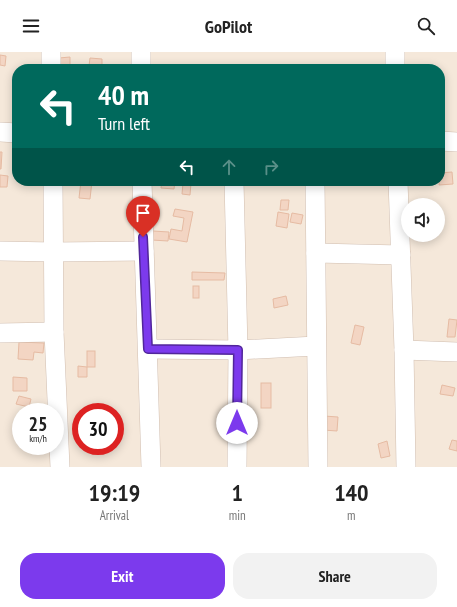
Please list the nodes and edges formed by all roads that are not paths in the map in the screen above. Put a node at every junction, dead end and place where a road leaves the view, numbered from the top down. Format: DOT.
graph roads {
  1 [pos="51,52"];
  2 [pos="141,52"];
  3 [pos="394,52"];
  4 [pos="51,64"];
  5 [pos="141,64"];
  6 [pos="395,64"];
  7 [pos="0,132"];
  8 [pos="12,133"];
  9 [pos="445,141"];
  10 [pos="457,142"];
  11 [pos="53,186"];
  12 [pos="142,186"];
  13 [pos="234,186"];
  14 [pos="315,186"];
  15 [pos="398,186"];
  16 [pos="0,251"];
  17 [pos="144,251"];
  18 [pos="54,252"];
  19 [pos="316,253"];
  20 [pos="400,255"];
  21 [pos="54,332"];
  22 [pos="0,333"];
  23 [pos="316,346"];
  24 [pos="148,349"];
  25 [pos="238,350"];
  26 [pos="404,350"];
  27 [pos="457,352"];
  28 [pos="60,467"];
  29 [pos="151,467"];
  30 [pos="237,467"];
  31 [pos="318,467"];
  32 [pos="406,467"];
  1 -- 4 [label="street"];
  2 -- 5 [label="street"];
  3 -- 6 [label="street"];
  7 -- 8 [label="street"];
  9 -- 10 [label="street"];
  11 -- 18 [label="street"];
  12 -- 17 [label="street"];
  13 -- 25 [label="street"];
  14 -- 19 [label="street"];
  15 -- 20 [label="street"];
  16 -- 18 [label="street"];
  17 -- 18 [label="street"];
  17 -- 24 [label="street"];
  18 -- 21 [label="street"];
  19 -- 20 [label="street"];
  19 -- 23 [label="street"];
  20 -- 26 [label="street"];
  21 -- 22 [label="street"];
  21 -- 28 [label="street"];
  23 -- 25 [label="street"];
  23 -- 31 [label="street"];
  24 -- 25 [label="street"];
  24 -- 29 [label="street"];
  25 -- 30 [label="street"];
  26 -- 27 [label="street"];
  26 -- 32 [label="street"];
}
